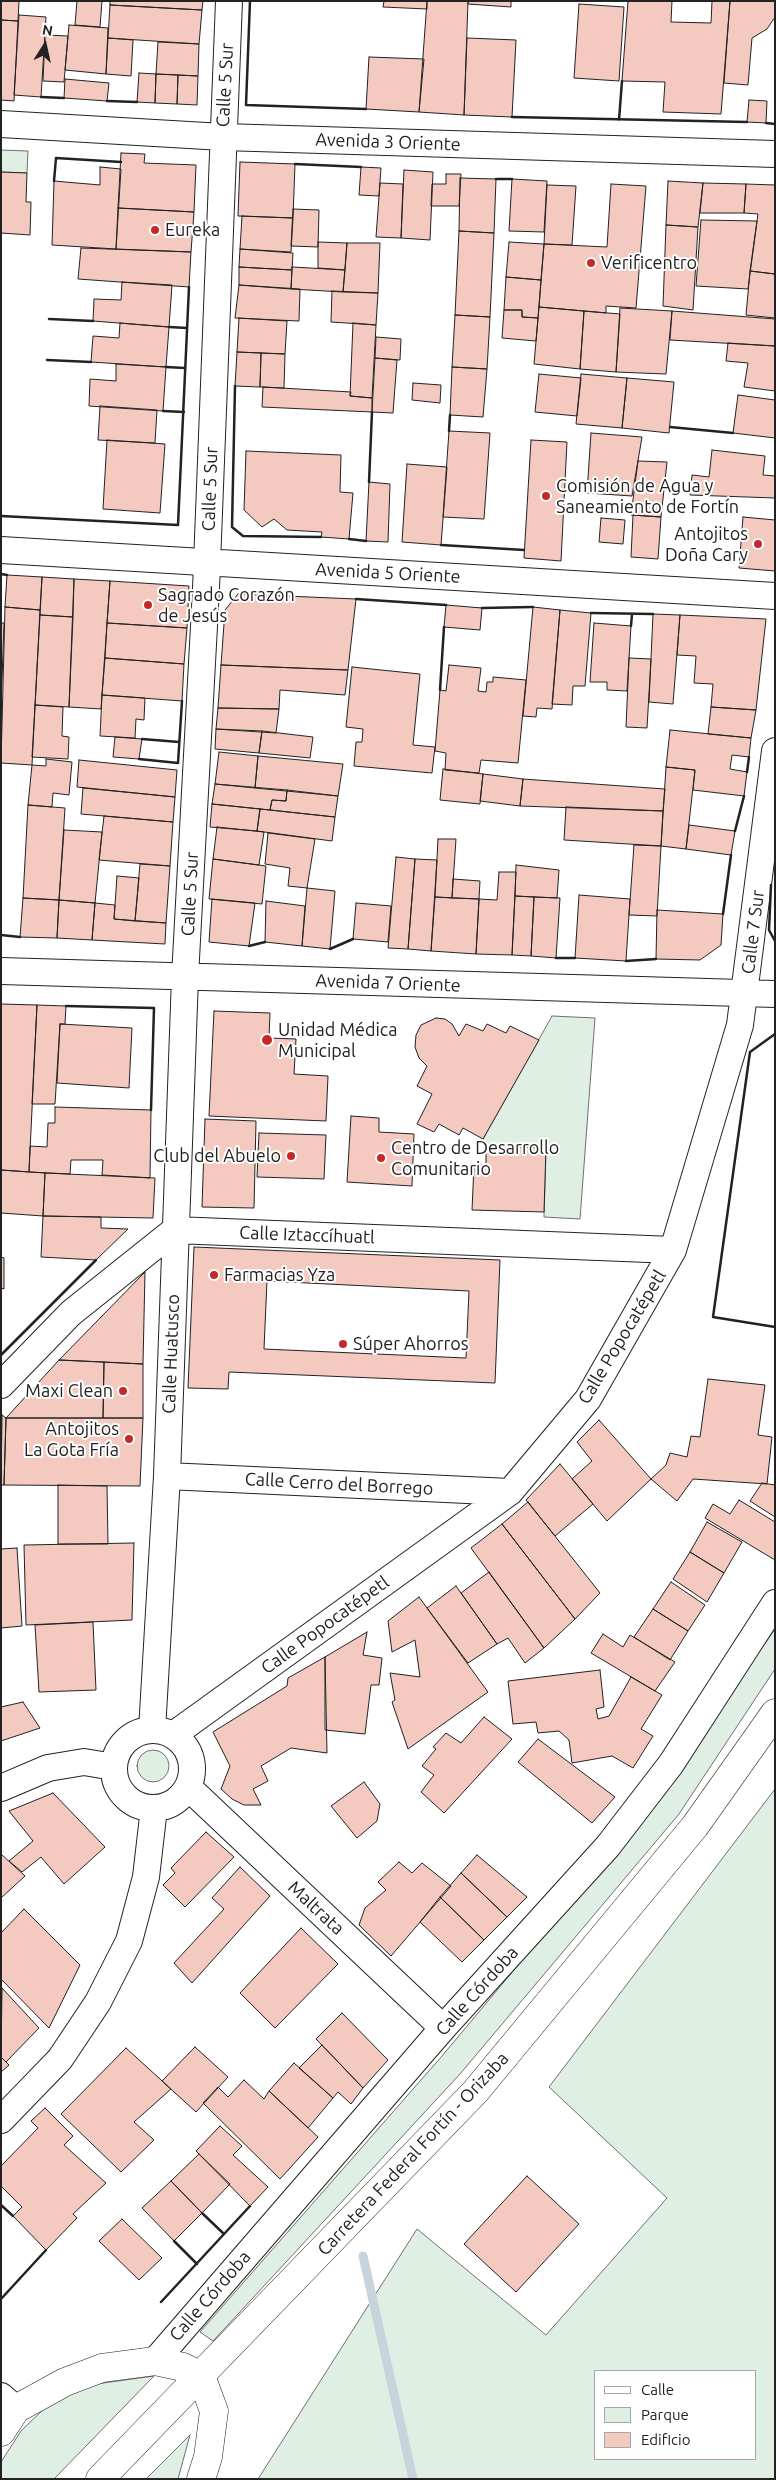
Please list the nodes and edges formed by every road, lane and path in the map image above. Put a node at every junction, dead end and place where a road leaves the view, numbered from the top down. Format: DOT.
graph roads {
  1 [pos="229,1"];
  2 [pos="1,124"];
  3 [pos="223,136"];
  4 [pos="775,154"];
  5 [pos="1,550"];
  6 [pos="207,562"];
  7 [pos="775,596"];
  8 [pos="775,751"];
  9 [pos="1,971"];
  10 [pos="185,977"];
  11 [pos="746,993"];
  12 [pos="775,994"];
  13 [pos="175,1230"];
  14 [pos="673,1250"];
  15 [pos="1,1385"];
  16 [pos="167,1476"];
  17 [pos="510,1492"];
  18 [pos="775,1603"];
  19 [pos="775,1713"];
  20 [pos="162,1733"];
  21 [pos="114,1767"];
  22 [pos="188,1787"];
  23 [pos="1,1788"];
  24 [pos="154,1808"];
  25 [pos="444,2028"];
  26 [pos="1,2120"];
  27 [pos="155,2361"];
  28 [pos="202,2376"];
  29 [pos="8,2402"];
  30 [pos="1,2432"];
  31 [pos="100,2479"];
  32 [pos="200,2479"];
  1 -- 3 [label="street, Calle 5 Sur"];
  2 -- 3 [label="street, Avenida 3 Oriente"];
  3 -- 4 [label="street, Avenida 3 Oriente"];
  3 -- 6 [label="street, Calle 5 Sur"];
  5 -- 6 [label="street, Avenida 5 Oriente"];
  6 -- 7 [label="street, Avenida 5 Oriente"];
  6 -- 10 [label="street, Calle 5 Sur"];
  8 -- 11 [label="street, Calle 7 Sur"];
  9 -- 10 [label="street, Avenida 7 Oriente"];
  10 -- 11 [label="street, Avenida 7 Oriente"];
  10 -- 13 [label="street, Calle Huatusco"];
  11 -- 12 [label="street, Avenida 7 Oriente"];
  11 -- 14 [label="street, Calle Popocatépetl"];
  13 -- 14 [label="street, Calle Iztaccíhuatl"];
  13 -- 15 [label="street"];
  13 -- 16 [label="street, Calle Huatusco"];
  14 -- 17 [label="street, Calle Popocatépetl"];
  16 -- 17 [label="street, Calle Cerro del Borrego"];
  16 -- 20 [label="street, Calle Huatusco"];
  17 -- 20 [label="street, Calle Popocatépetl"];
  18 -- 25 [label="street, Calle Córdoba"];
  19 -- 28 [label="main road, Carretera Federal Fortín - Orizaba"];
  20 -- 21 [label="street"];
  20 -- 22 [label="street"];
  21 -- 23 [label="street"];
  21 -- 24 [label="street"];
  22 -- 24 [label="street"];
  22 -- 25 [label="street, Maltrata"];
  24 -- 26 [label="street"];
  25 -- 27 [label="street, Calle Córdoba"];
  27 -- 28 [label="main road"];
  27 -- 29 [label="main road"];
  28 -- 31 [label="main road, Carretera Federal Fortín - Orizaba"];
  28 -- 32 [label="main road"];
  29 -- 30 [label="main road"];
}
